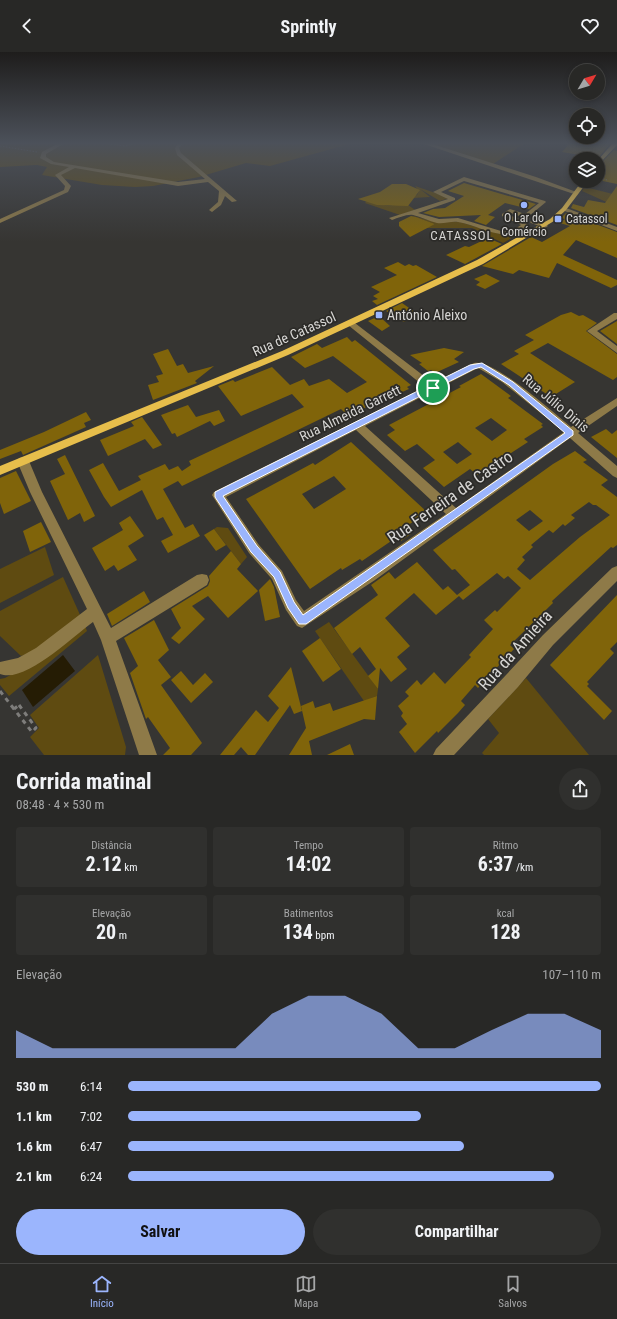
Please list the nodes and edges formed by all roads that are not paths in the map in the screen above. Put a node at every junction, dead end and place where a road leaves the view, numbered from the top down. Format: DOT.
graph roads {
  1 [pos="59,176"];
  2 [pos="131,176"];
  3 [pos="204,176"];
  4 [pos="527,176"];
  5 [pos="208,180"];
  6 [pos="580,188"];
  7 [pos="499,189"];
  8 [pos="222,191"];
  9 [pos="576,193"];
  10 [pos="495,195"];
  11 [pos="234,201"];
  12 [pos="564,209"];
  13 [pos="212,210"];
  14 [pos="412,213"];
  15 [pos="392,218"];
  16 [pos="527,220"];
  17 [pos="0,221"];
  18 [pos="545,226"];
  19 [pos="617,229"];
  20 [pos="617,315"];
  21 [pos="351,323"];
  22 [pos="617,350"];
  23 [pos="472,367"];
  24 [pos="433,388"];
  25 [pos="617,400"];
  26 [pos="357,425"];
  27 [pos="570,433"];
  28 [pos="22,461"];
  29 [pos="0,471"];
  30 [pos="617,473"];
  31 [pos="454,514"];
  32 [pos="617,572"];
  33 [pos="202,580"];
  34 [pos="95,612"];
  35 [pos="302,621"];
  36 [pos="108,638"];
  37 [pos="5,668"];
  38 [pos="148,755"];
  39 [pos="442,755"];
  1 -- 17 [label="street"];
  2 -- 5 [label="street"];
  3 -- 5 [label="street"];
  4 -- 9 [label="street"];
  5 -- 8 [label="street"];
  6 -- 9 [label="main road, Rua de Catassol"];
  7 -- 10 [label="street"];
  7 -- 14 [label="street"];
  7 -- 16 [label="street"];
  8 -- 11 [label="street"];
  8 -- 13 [label="street"];
  9 -- 12 [label="main road, Rua de Catassol"];
  12 -- 18 [label="main road, Rua de Catassol"];
  12 -- 19 [label="street"];
  14 -- 15 [label="street"];
  14 -- 16 [label="street"];
  16 -- 18 [label="street"];
  18 -- 21 [label="main road, Rua de Catassol"];
  20 -- 22 [label="street"];
  21 -- 24 [label="street"];
  21 -- 28 [label="main road, Rua de Catassol"];
  23 -- 24 [label="street, Rua Almeida Garrett"];
  23 -- 27 [label="street, Rua Júlio Dinis"];
  24 -- 26 [label="street, Rua Almeida Garrett"];
  25 -- 27 [label="street, Rua Ferreira de Castro"];
  26 -- 31 [label="street"];
  26 -- 35 [label="street, Rua Almeida Garrett"];
  27 -- 30 [label="street, Rua Júlio Dinis"];
  27 -- 31 [label="street, Rua Ferreira de Castro"];
  28 -- 29 [label="main road, Rua de Catassol"];
  28 -- 34 [label="street"];
  31 -- 35 [label="street, Rua Ferreira de Castro"];
  32 -- 39 [label="street, Rua da Amieira"];
  33 -- 36 [label="street"];
  34 -- 36 [label="street"];
  34 -- 37 [label="street"];
  36 -- 38 [label="street"];
}
